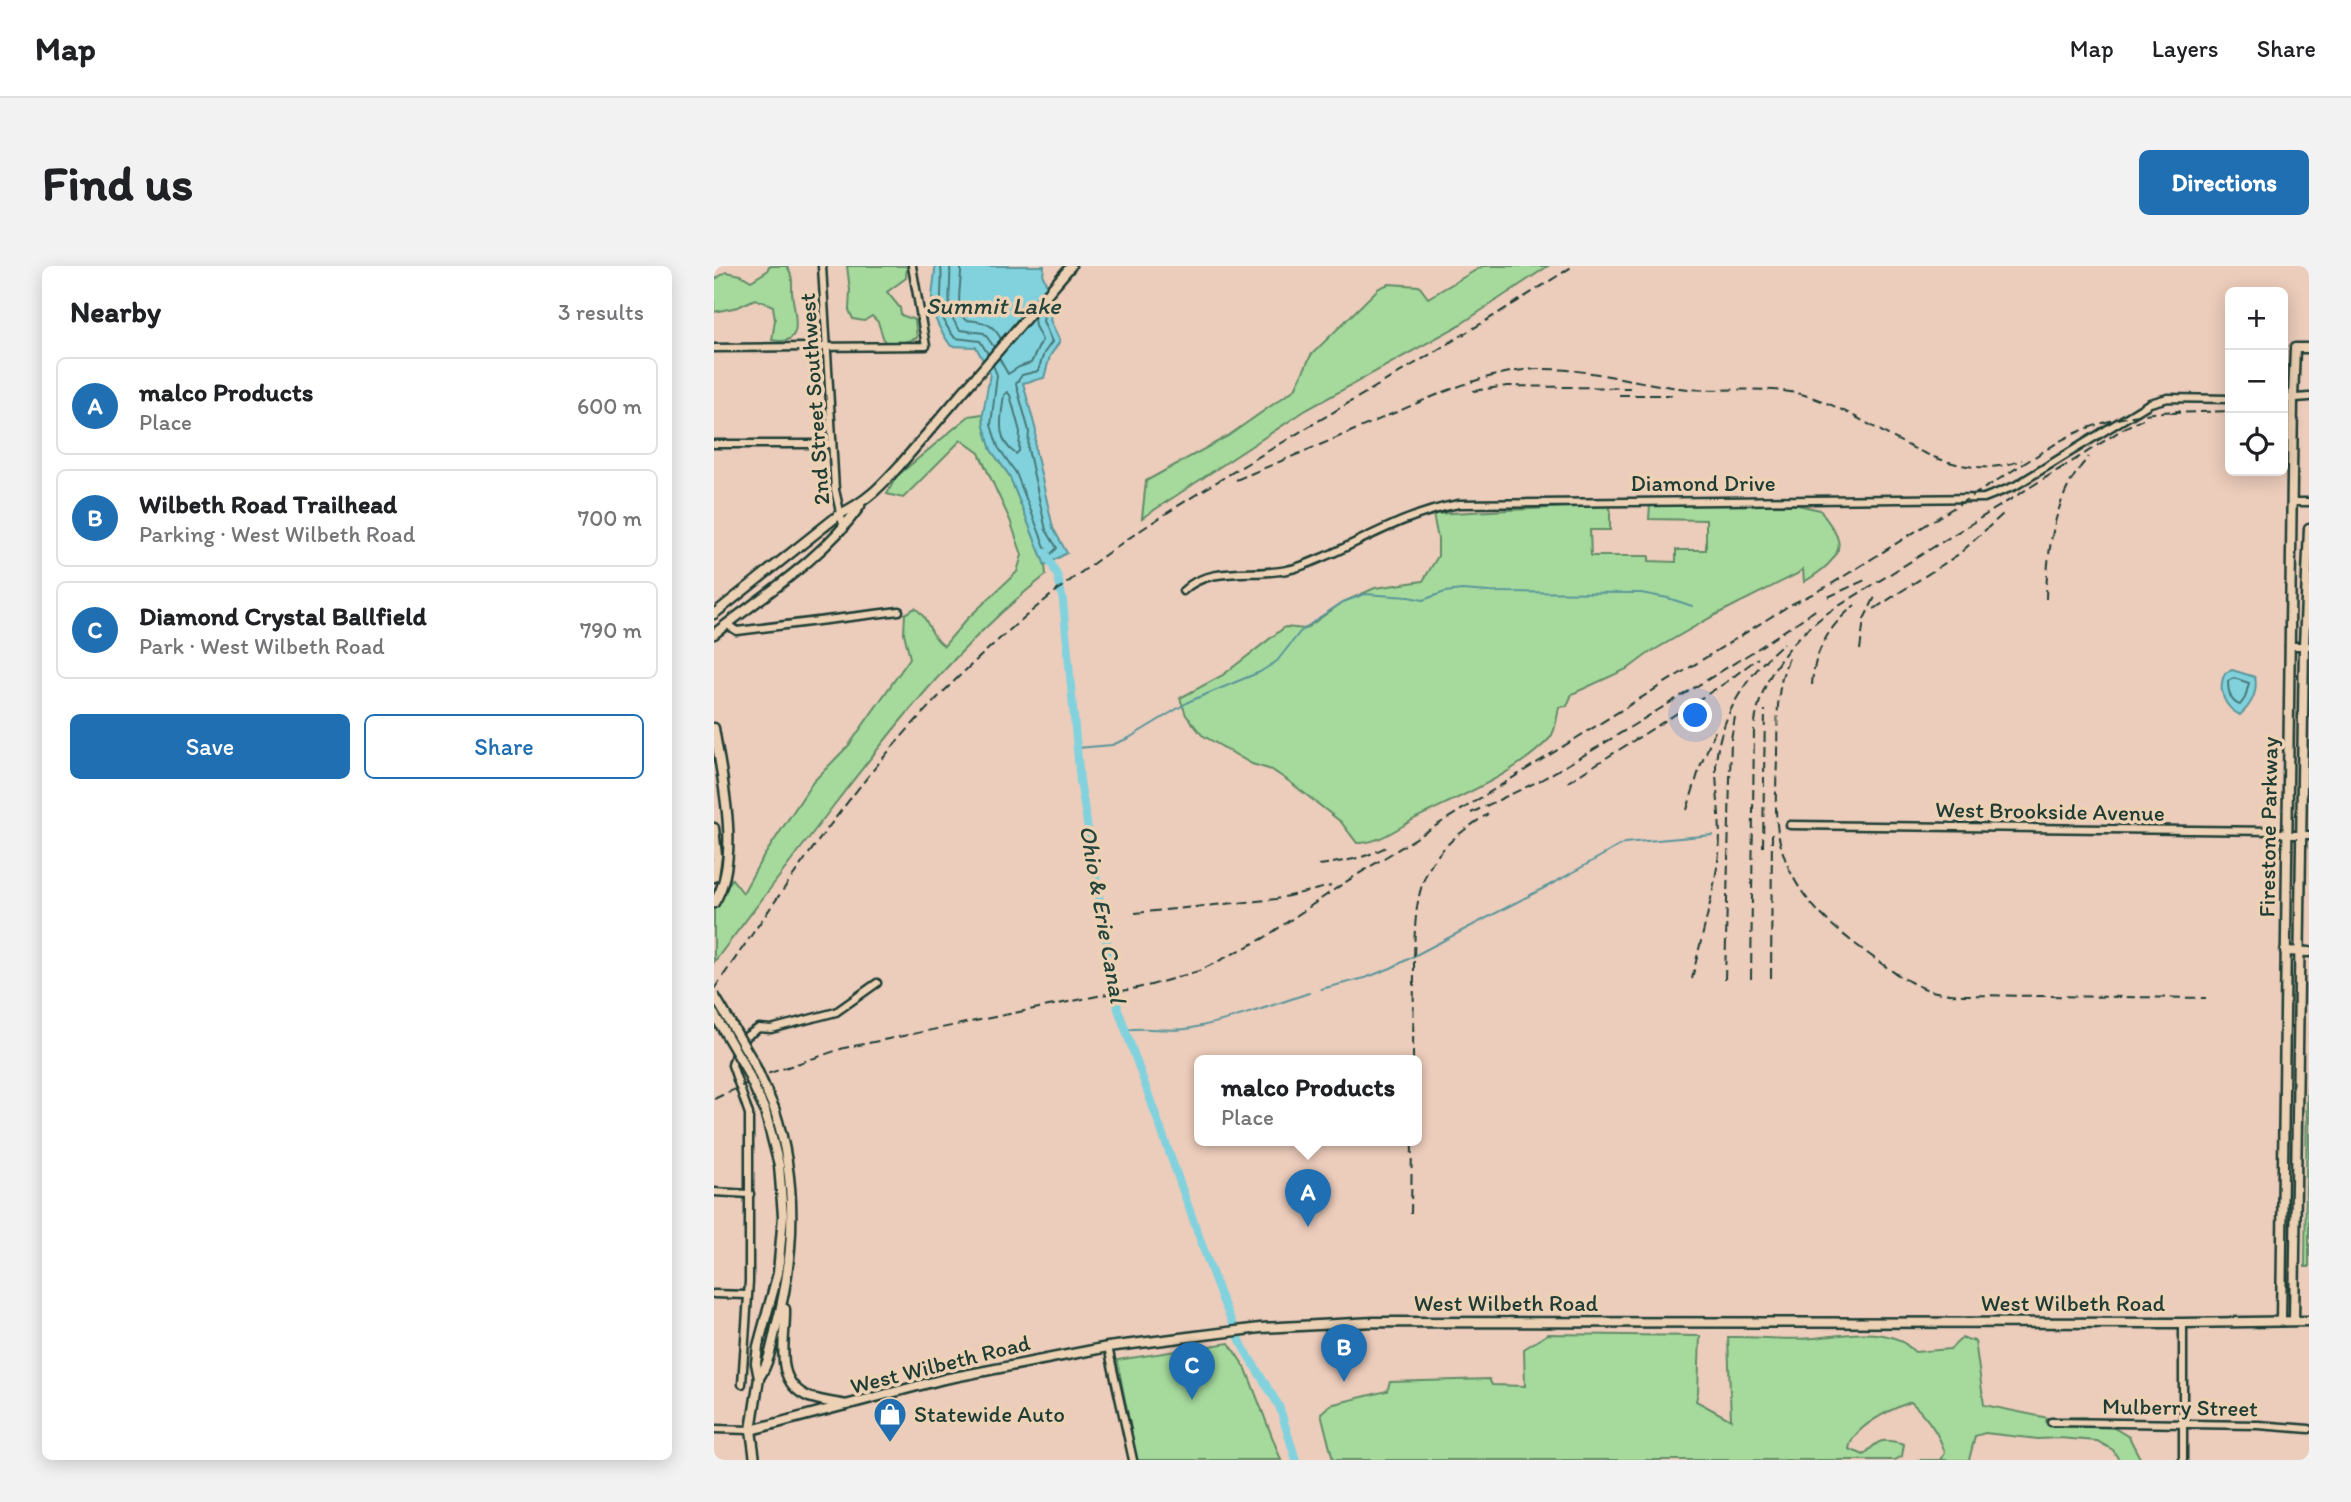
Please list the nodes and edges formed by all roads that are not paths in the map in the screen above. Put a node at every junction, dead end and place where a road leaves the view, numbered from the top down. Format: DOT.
graph roads {
  1 [pos="822,266"];
  2 [pos="912,266"];
  3 [pos="1071,266"];
  4 [pos="826,347"];
  5 [pos="714,348"];
  6 [pos="2309,348"];
  7 [pos="2309,397"];
  8 [pos="2288,398"];
  9 [pos="2293,398"];
  10 [pos="2225,399"];
  11 [pos="714,444"];
  12 [pos="832,444"];
  13 [pos="2292,502"];
  14 [pos="2309,502"];
  15 [pos="862,503"];
  16 [pos="840,513"];
  17 [pos="2309,528"];
  18 [pos="844,529"];
  19 [pos="1183,590"];
  20 [pos="899,611"];
  21 [pos="714,614"];
  22 [pos="726,624"];
  23 [pos="714,634"];
  24 [pos="2290,646"];
  25 [pos="2306,646"];
  26 [pos="714,728"];
  27 [pos="1790,825"];
  28 [pos="714,828"];
  29 [pos="2287,835"];
  30 [pos="2305,835"];
  31 [pos="714,877"];
  32 [pos="714,904"];
  33 [pos="2285,951"];
  34 [pos="2304,951"];
  35 [pos="877,983"];
  36 [pos="714,995"];
  37 [pos="714,1014"];
  38 [pos="770,1110"];
  39 [pos="714,1192"];
  40 [pos="750,1194"];
  41 [pos="714,1294"];
  42 [pos="747,1295"];
  43 [pos="784,1297"];
  44 [pos="2294,1320"];
  45 [pos="2281,1321"];
  46 [pos="2309,1321"];
  47 [pos="2183,1323"];
  48 [pos="1108,1347"];
  49 [pos="759,1378"];
  50 [pos="741,1384"];
  51 [pos="850,1406"];
  52 [pos="2051,1422"];
  53 [pos="2184,1425"];
  54 [pos="714,1429"];
  55 [pos="2309,1429"];
  56 [pos="751,1430"];
  57 [pos="755,1460"];
  58 [pos="1132,1460"];
  59 [pos="2183,1460"];
  1 -- 4 [label="street, 2nd Street Southwest"];
  2 -- 4 [label="street"];
  3 -- 15 [label="main road"];
  4 -- 5 [label="street"];
  4 -- 12 [label="street, 2nd Street Southwest"];
  6 -- 9 [label="main road, Firestone Parkway"];
  7 -- 9 [label="street"];
  8 -- 9 [label="street"];
  9 -- 13 [label="main road, Firestone Parkway"];
  10 -- 19 [label="street, Diamond Drive"];
  11 -- 12 [label="street"];
  12 -- 16 [label="street, 2nd Street Southwest"];
  13 -- 14 [label="street"];
  13 -- 24 [label="main road, Firestone Parkway"];
  15 -- 16 [label="main road"];
  15 -- 18 [label="main road"];
  16 -- 18 [label="street, 2nd Street Southwest"];
  16 -- 21 [label="main road"];
  17 -- 25 [label="main road, Firestone Parkway"];
  18 -- 22 [label="main road"];
  20 -- 22 [label="street"];
  22 -- 23 [label="main road"];
  24 -- 25 [label="street"];
  24 -- 29 [label="main road, Firestone Parkway"];
  25 -- 30 [label="main road, Firestone Parkway"];
  26 -- 32 [label="main road"];
  27 -- 29 [label="street, West Brookside Avenue"];
  28 -- 31 [label="main road"];
  29 -- 30 [label="street, West Brookside Avenue"];
  29 -- 33 [label="main road, Firestone Parkway"];
  30 -- 34 [label="main road, Firestone Parkway"];
  33 -- 34 [label="main road"];
  33 -- 45 [label="main road, Firestone Parkway"];
  34 -- 44 [label="main road, Firestone Parkway"];
  35 -- 40 [label="street"];
  36 -- 38 [label="main road, bridge"];
  37 -- 38 [label="main road, bridge"];
  38 -- 43 [label="main road"];
  38 -- 49 [label="main road"];
  39 -- 40 [label="street"];
  40 -- 42 [label="street"];
  41 -- 42 [label="street"];
  42 -- 50 [label="street"];
  43 -- 49 [label="main road"];
  43 -- 51 [label="main road"];
  44 -- 45 [label="main road, West Wilbeth Road"];
  44 -- 46 [label="main road, West Wilbeth Road"];
  45 -- 47 [label="main road, West Wilbeth Road"];
  47 -- 48 [label="main road, West Wilbeth Road"];
  47 -- 53 [label="street"];
  48 -- 51 [label="main road, West Wilbeth Road"];
  48 -- 58 [label="street"];
  49 -- 56 [label="main road"];
  51 -- 56 [label="main road, West Wilbeth Road"];
  52 -- 53 [label="street, Mulberry Street"];
  53 -- 55 [label="street, Mulberry Street"];
  53 -- 59 [label="street"];
  54 -- 56 [label="street, West Wilbeth Road"];
  56 -- 57 [label="main road"];
}
